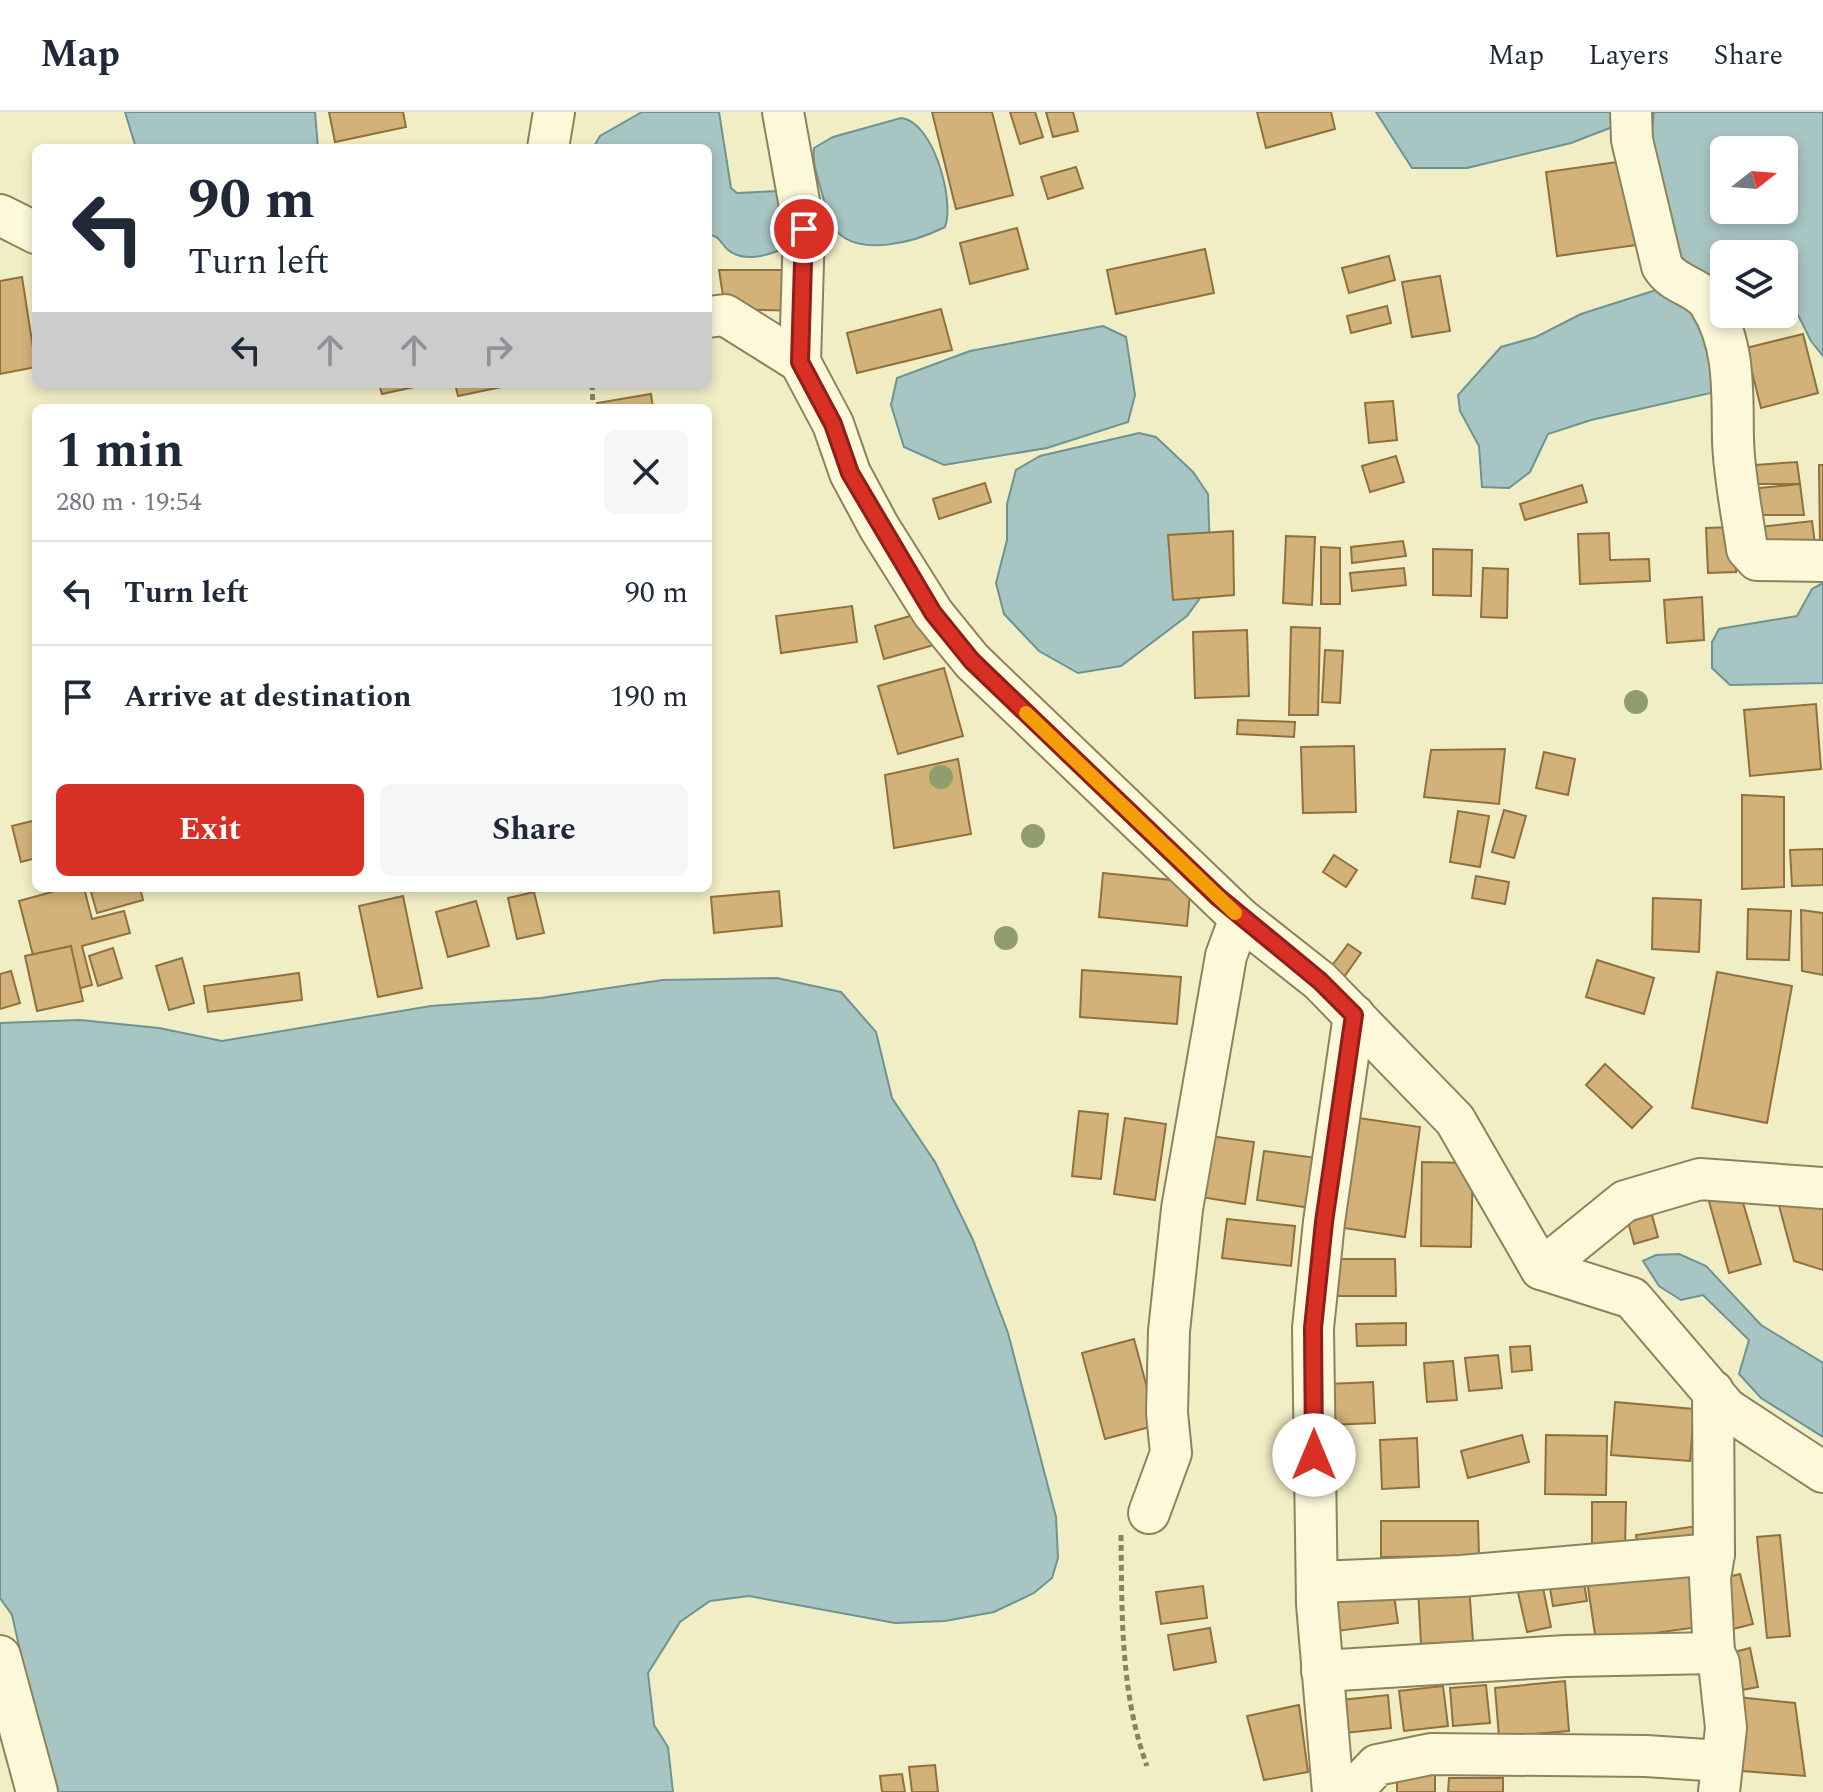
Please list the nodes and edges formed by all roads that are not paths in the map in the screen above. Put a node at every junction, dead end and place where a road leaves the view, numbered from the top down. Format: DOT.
graph roads {
  1 [pos="554,112"];
  2 [pos="783,112"];
  3 [pos="1631,112"];
  4 [pos="549,144"];
  5 [pos="0,215"];
  6 [pos="32,231"];
  7 [pos="712,317"];
  8 [pos="800,362"];
  9 [pos="1823,561"];
  10 [pos="1240,918"];
  11 [pos="1354,1015"];
  12 [pos="1823,1188"];
  13 [pos="1541,1269"];
  14 [pos="1713,1391"];
  15 [pos="1823,1472"];
  16 [pos="1149,1513"];
  17 [pos="1714,1554"];
  18 [pos="1318,1582"];
  19 [pos="1714,1653"];
  20 [pos="0,1656"];
  21 [pos="1322,1671"];
  22 [pos="1720,1776"];
  23 [pos="37,1792"];
  24 [pos="1333,1792"];
  25 [pos="1351,1792"];
  1 -- 4 [label="street"];
  2 -- 8 [label="street"];
  3 -- 9 [label="street"];
  5 -- 6 [label="street"];
  7 -- 8 [label="street"];
  8 -- 10 [label="street"];
  10 -- 11 [label="street"];
  10 -- 16 [label="street"];
  11 -- 13 [label="street"];
  11 -- 18 [label="street"];
  12 -- 13 [label="street"];
  13 -- 14 [label="street"];
  14 -- 15 [label="street"];
  14 -- 17 [label="street"];
  17 -- 18 [label="street"];
  17 -- 19 [label="street"];
  18 -- 21 [label="street"];
  19 -- 21 [label="street"];
  19 -- 22 [label="street"];
  20 -- 23 [label="street"];
  21 -- 24 [label="street"];
  22 -- 25 [label="street"];
}
